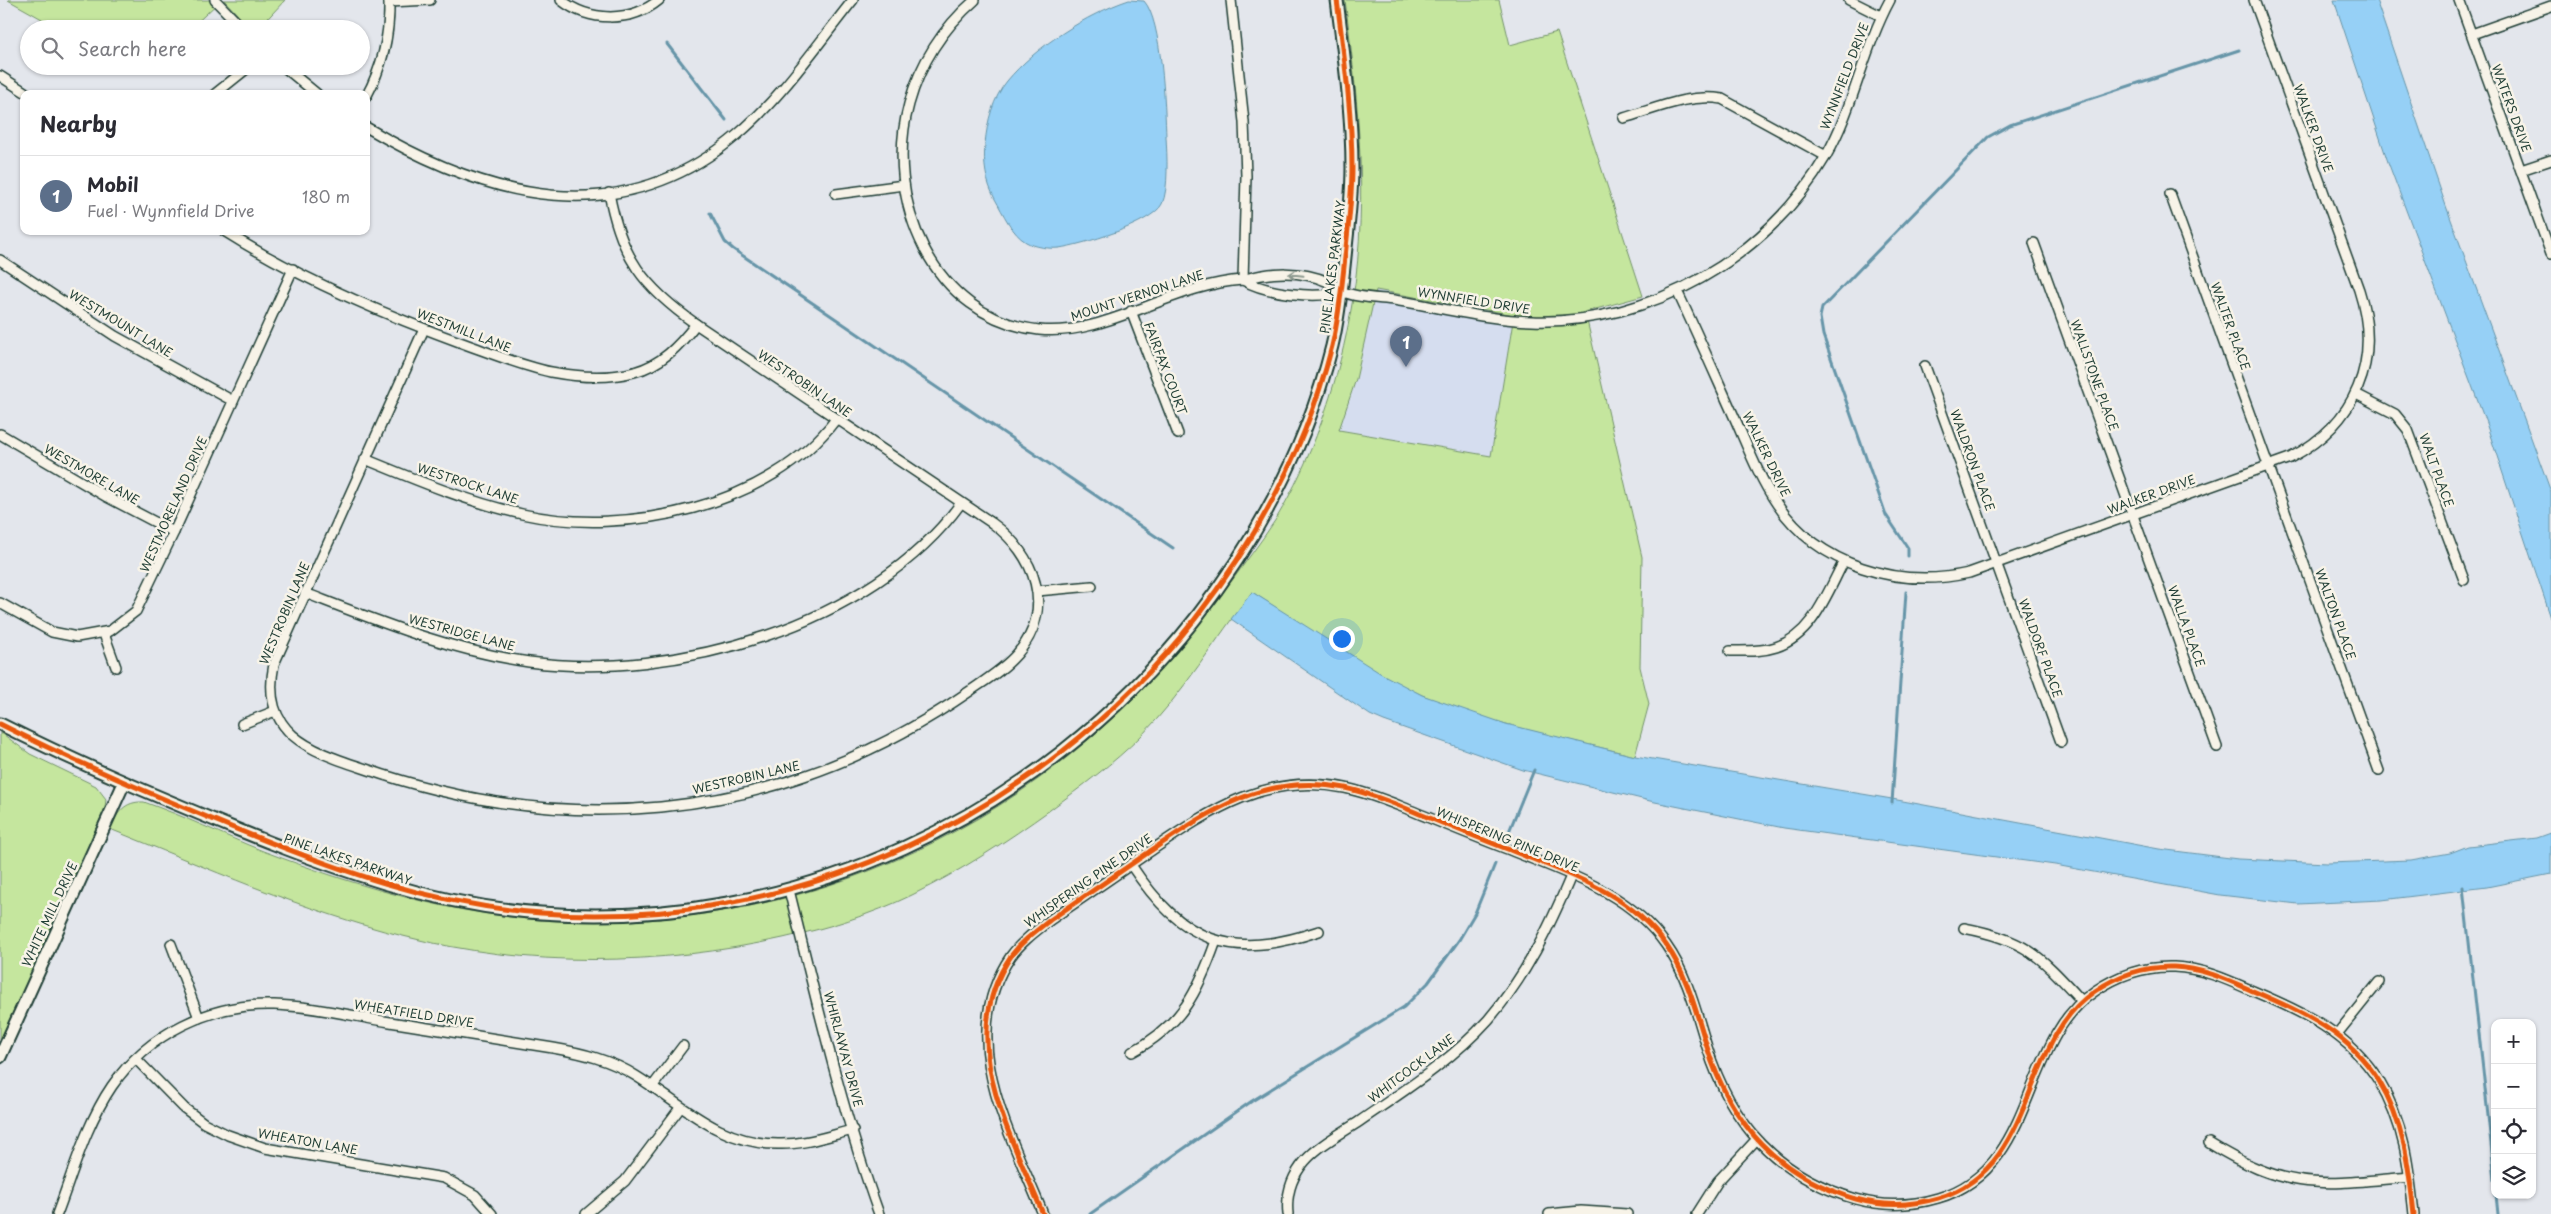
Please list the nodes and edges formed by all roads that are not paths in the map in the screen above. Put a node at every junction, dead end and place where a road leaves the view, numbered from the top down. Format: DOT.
graph roads {
  1 [pos="215,0"];
  2 [pos="430,0"];
  3 [pos="561,0"];
  4 [pos="659,0"];
  5 [pos="852,0"];
  6 [pos="975,0"];
  7 [pos="1231,0"];
  8 [pos="1337,0"];
  9 [pos="1849,0"];
  10 [pos="1890,0"];
  11 [pos="2254,0"];
  12 [pos="2459,0"];
  13 [pos="389,1"];
  14 [pos="2551,6"];
  15 [pos="1881,16"];
  16 [pos="234,20"];
  17 [pos="2472,34"];
  18 [pos="239,75"];
  19 [pos="294,75"];
  20 [pos="0,76"];
  21 [pos="22,90"];
  22 [pos="220,90"];
  23 [pos="312,90"];
  24 [pos="369,90"];
  25 [pos="1624,118"];
  26 [pos="370,129"];
  27 [pos="1826,156"];
  28 [pos="2551,160"];
  29 [pos="2521,170"];
  30 [pos="904,185"];
  31 [pos="609,193"];
  32 [pos="836,194"];
  33 [pos="2170,194"];
  34 [pos="231,235"];
  35 [pos="2034,243"];
  36 [pos="2551,254"];
  37 [pos="0,260"];
  38 [pos="293,269"];
  39 [pos="1243,280"];
  40 [pos="1341,291"];
  41 [pos="1677,291"];
  42 [pos="1131,311"];
  43 [pos="696,324"];
  44 [pos="424,329"];
  45 [pos="1925,366"];
  46 [pos="2356,394"];
  47 [pos="233,401"];
  48 [pos="836,419"];
  49 [pos="0,434"];
  50 [pos="1178,434"];
  51 [pos="365,459"];
  52 [pos="2269,466"];
  53 [pos="962,503"];
  54 [pos="2132,514"];
  55 [pos="174,532"];
  56 [pos="1844,561"];
  57 [pos="1998,563"];
  58 [pos="2464,580"];
  59 [pos="1092,586"];
  60 [pos="1037,591"];
  61 [pos="305,593"];
  62 [pos="0,603"];
  63 [pos="104,634"];
  64 [pos="1730,652"];
  65 [pos="116,667"];
  66 [pos="275,711"];
  67 [pos="0,724"];
  68 [pos="242,724"];
  69 [pos="2061,742"];
  70 [pos="2217,747"];
  71 [pos="2379,771"];
  72 [pos="124,783"];
  73 [pos="1131,865"];
  74 [pos="1571,876"];
  75 [pos="789,890"];
  76 [pos="1964,928"];
  77 [pos="1319,931"];
  78 [pos="1216,941"];
  79 [pos="171,944"];
  80 [pos="2379,982"];
  81 [pos="2082,1000"];
  82 [pos="199,1018"];
  83 [pos="2337,1034"];
  84 [pos="684,1046"];
  85 [pos="1132,1052"];
  86 [pos="0,1057"];
  87 [pos="136,1060"];
  88 [pos="652,1087"];
  89 [pos="680,1108"];
  90 [pos="853,1130"];
  91 [pos="1756,1140"];
  92 [pos="2209,1143"];
  93 [pos="2410,1177"];
  94 [pos="57,1214"];
  95 [pos="492,1214"];
  96 [pos="586,1214"];
  97 [pos="879,1214"];
  98 [pos="1043,1214"];
  99 [pos="1288,1214"];
  100 [pos="1549,1214"];
  101 [pos="1627,1214"];
  102 [pos="1697,1214"];
  103 [pos="2414,1214"];
  1 -- 16 [label="street"];
  2 -- 13 [label="street"];
  3 -- 4 [label="street"];
  5 -- 31 [label="street"];
  6 -- 30 [label="street, MOUNT VERNON LANE"];
  7 -- 39 [label="street"];
  8 -- 40 [label="street, PINE LAKES PARKWAY"];
  9 -- 15 [label="street"];
  10 -- 15 [label="street, WYNNFIELD DRIVE"];
  11 -- 46 [label="street, WALKER DRIVE"];
  12 -- 17 [label="street, WATERS DRIVE"];
  13 -- 24 [label="street"];
  14 -- 17 [label="street"];
  15 -- 27 [label="street, WYNNFIELD DRIVE"];
  17 -- 29 [label="street, WATERS DRIVE"];
  18 -- 22 [label="street"];
  19 -- 23 [label="street"];
  20 -- 21 [label="street"];
  25 -- 27 [label="street"];
  26 -- 31 [label="street"];
  27 -- 41 [label="street, WYNNFIELD DRIVE"];
  28 -- 29 [label="street"];
  29 -- 36 [label="street, WATERS DRIVE"];
  30 -- 32 [label="street"];
  30 -- 42 [label="street, MOUNT VERNON LANE"];
  31 -- 43 [label="street, WESTROBIN LANE"];
  33 -- 52 [label="street, WALTER PLACE"];
  34 -- 38 [label="street, WESTMILL LANE"];
  35 -- 54 [label="street, WALLSTONE PLACE"];
  37 -- 47 [label="street, WESTMOUNT LANE"];
  38 -- 44 [label="street, WESTMILL LANE"];
  38 -- 47 [label="street, WESTMORELAND DRIVE"];
  39 -- 40 [label="street"];
  40 -- 39 [label="street, MOUNT VERNON LANE, one-way"];
  39 -- 42 [label="street, MOUNT VERNON LANE"];
  40 -- 41 [label="street, WYNNFIELD DRIVE"];
  40 -- 75 [label="street, PINE LAKES PARKWAY"];
  41 -- 56 [label="street, WALKER DRIVE"];
  42 -- 50 [label="street, FAIRFAX COURT"];
  43 -- 44 [label="street, WESTMILL LANE"];
  43 -- 48 [label="street, WESTROBIN LANE"];
  44 -- 51 [label="street, WESTROBIN LANE"];
  45 -- 57 [label="street, WALDRON PLACE"];
  46 -- 52 [label="street, WALKER DRIVE"];
  46 -- 58 [label="street, WALT PLACE"];
  47 -- 55 [label="street, WESTMORELAND DRIVE"];
  48 -- 51 [label="street, WESTROCK LANE"];
  48 -- 53 [label="street, WESTROBIN LANE"];
  49 -- 55 [label="street, WESTMORE LANE"];
  51 -- 61 [label="street, WESTROBIN LANE"];
  52 -- 54 [label="street, WALKER DRIVE"];
  52 -- 71 [label="street, WALTON PLACE"];
  53 -- 60 [label="street, WESTROBIN LANE"];
  53 -- 61 [label="street, WESTRIDGE LANE"];
  54 -- 57 [label="street, WALKER DRIVE"];
  54 -- 70 [label="street, WALLA PLACE"];
  55 -- 63 [label="street, WESTMORELAND DRIVE"];
  56 -- 57 [label="street, WALKER DRIVE"];
  56 -- 64 [label="street"];
  57 -- 69 [label="street, WALDORF PLACE"];
  59 -- 60 [label="street"];
  60 -- 66 [label="street, WESTROBIN LANE"];
  61 -- 66 [label="street, WESTROBIN LANE"];
  62 -- 63 [label="street, WESTMORELAND DRIVE"];
  63 -- 65 [label="street"];
  66 -- 68 [label="street"];
  67 -- 72 [label="street, PINE LAKES PARKWAY"];
  72 -- 75 [label="street, PINE LAKES PARKWAY"];
  72 -- 86 [label="street, WHITE MILL DRIVE"];
  73 -- 74 [label="street, WHISPERING PINE DRIVE"];
  73 -- 78 [label="street"];
  73 -- 98 [label="street, WHISPERING PINE DRIVE"];
  74 -- 91 [label="street, WHISPERING PINE DRIVE"];
  74 -- 99 [label="street, WHITCOCK LANE"];
  75 -- 90 [label="street, WHIRLAWAY DRIVE"];
  76 -- 81 [label="street"];
  77 -- 78 [label="street"];
  78 -- 85 [label="street"];
  79 -- 82 [label="street"];
  80 -- 83 [label="street"];
  81 -- 83 [label="street, WHISPERING PINE DRIVE"];
  81 -- 91 [label="street, WHISPERING PINE DRIVE"];
  82 -- 87 [label="street, WHEATFIELD DRIVE"];
  82 -- 88 [label="street, WHEATFIELD DRIVE"];
  83 -- 93 [label="street, WHISPERING PINE DRIVE"];
  84 -- 88 [label="street"];
  87 -- 94 [label="street, WHEATFIELD DRIVE"];
  87 -- 95 [label="street, WHEATON LANE"];
  88 -- 89 [label="street, WHEATFIELD DRIVE"];
  89 -- 90 [label="street, WHEATFIELD DRIVE"];
  89 -- 96 [label="street"];
  90 -- 97 [label="street, WHIRLAWAY DRIVE"];
  91 -- 102 [label="street"];
  92 -- 93 [label="street"];
  93 -- 103 [label="street, WHISPERING PINE DRIVE"];
  100 -- 101 [label="street"];
}
